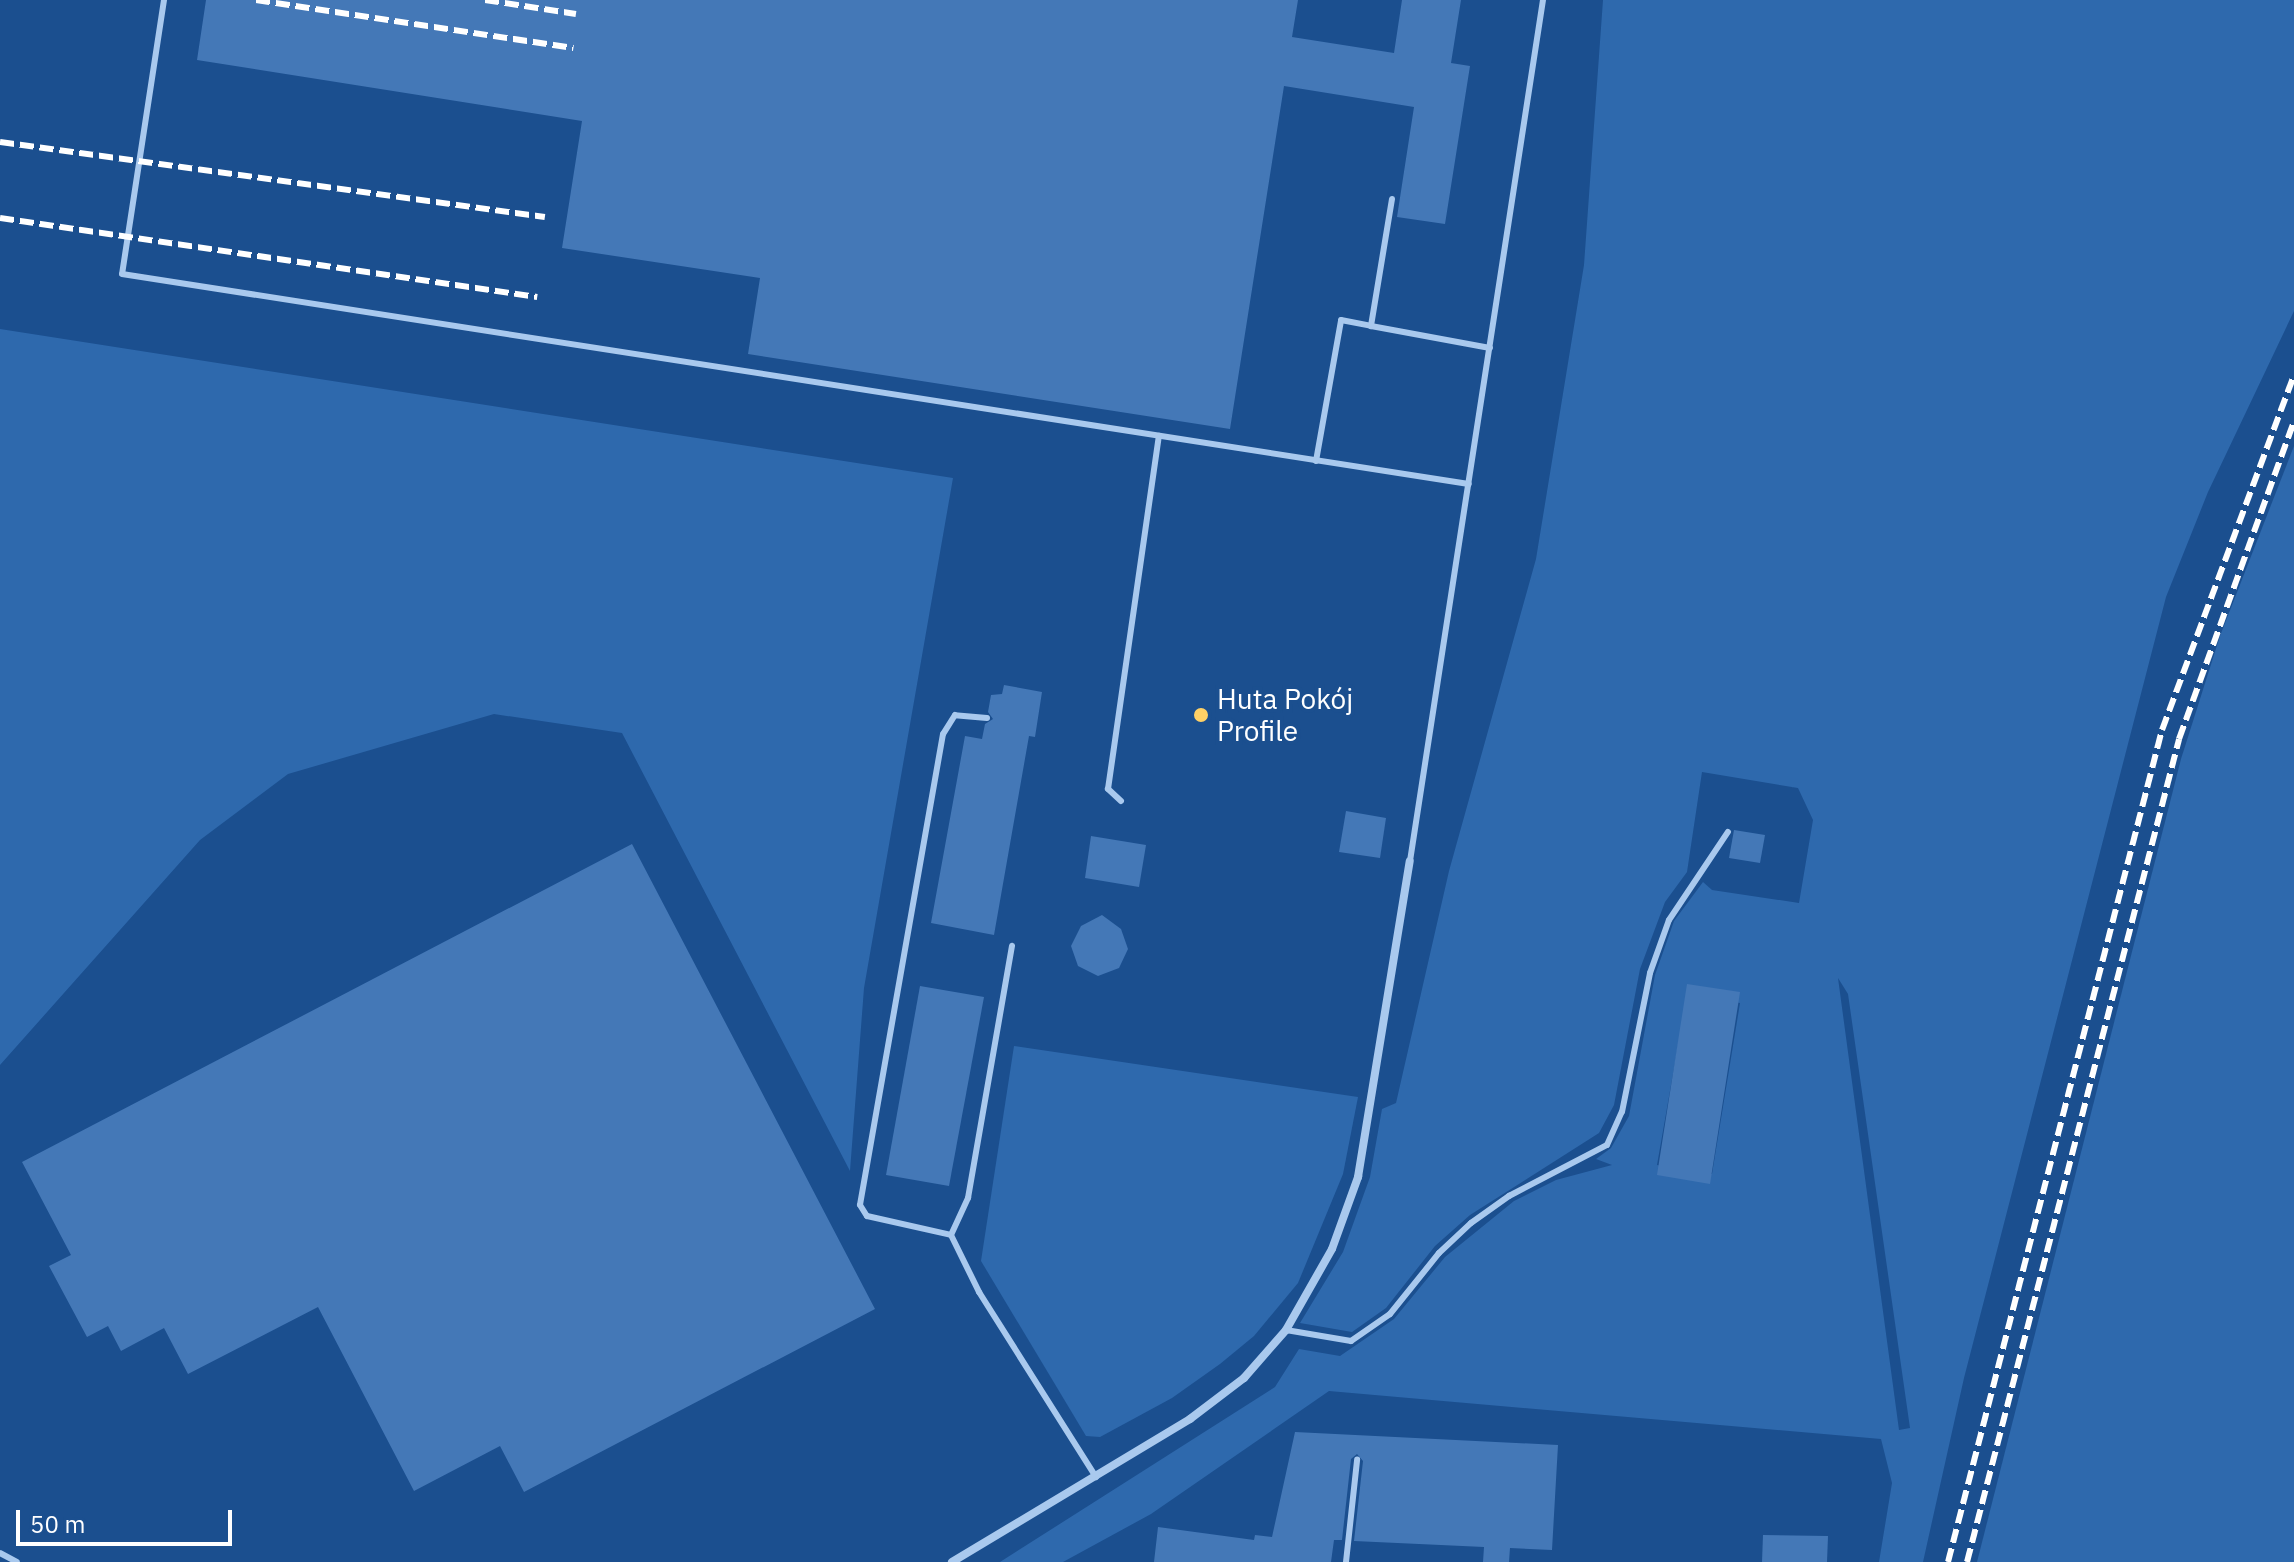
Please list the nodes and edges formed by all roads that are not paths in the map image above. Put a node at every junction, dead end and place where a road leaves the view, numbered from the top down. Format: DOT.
graph roads {
  1 [pos="164,0"];
  2 [pos="1543,0"];
  3 [pos="1392,199"];
  4 [pos="1371,326"];
  5 [pos="1490,348"];
  6 [pos="1159,436"];
  7 [pos="1316,461"];
  8 [pos="1469,484"];
  9 [pos="987,718"];
  10 [pos="1121,801"];
  11 [pos="1728,832"];
  12 [pos="1410,861"];
  13 [pos="1012,946"];
  14 [pos="951,1235"];
  15 [pos="1286,1330"];
  16 [pos="1357,1460"];
  17 [pos="1096,1477"];
  18 [pos="0,1553"];
  19 [pos="17,1562"];
  20 [pos="952,1562"];
  21 [pos="1346,1562"];
  1 -- 6 [label="lane"];
  2 -- 5 [label="lane"];
  3 -- 4 [label="lane"];
  4 -- 5 [label="lane"];
  4 -- 7 [label="lane"];
  5 -- 8 [label="lane"];
  6 -- 7 [label="lane"];
  6 -- 10 [label="lane"];
  7 -- 8 [label="lane"];
  8 -- 12 [label="lane"];
  9 -- 14 [label="lane"];
  11 -- 15 [label="lane"];
  12 -- 15 [label="street"];
  13 -- 14 [label="lane"];
  14 -- 17 [label="lane"];
  15 -- 17 [label="street"];
  16 -- 21 [label="lane"];
  17 -- 20 [label="street"];
  18 -- 19 [label="lane"];
}
